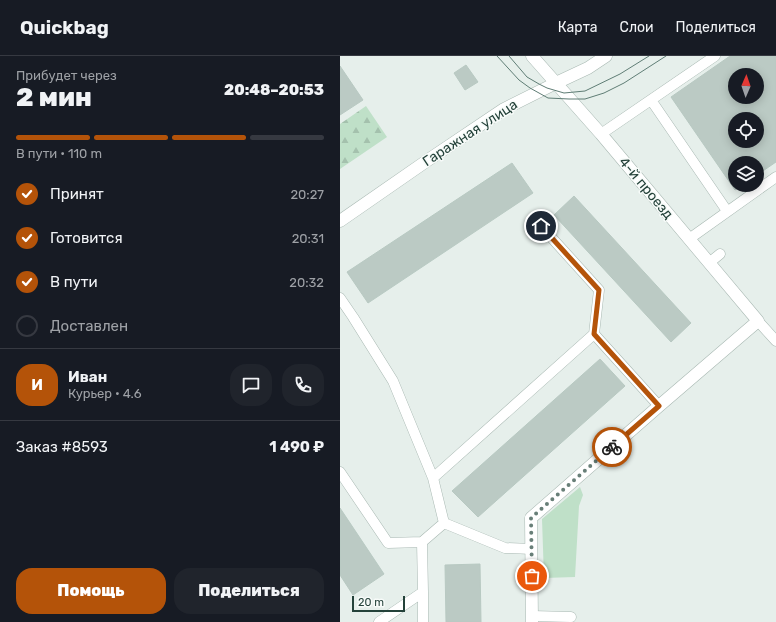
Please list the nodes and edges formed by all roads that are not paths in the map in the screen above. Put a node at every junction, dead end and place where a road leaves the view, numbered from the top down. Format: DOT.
graph roads {
  1 [pos="532,56"];
  2 [pos="606,56"];
  3 [pos="715,56"];
  4 [pos="556,83"];
  5 [pos="651,100"];
  6 [pos="601,134"];
  7 [pos="776,177"];
  8 [pos="727,212"];
  9 [pos="340,221"];
  10 [pos="541,226"];
  11 [pos="689,239"];
  12 [pos="720,254"];
  13 [pos="709,263"];
  14 [pos="340,298"];
  15 [pos="758,321"];
  16 [pos="594,334"];
  17 [pos="776,341"];
  18 [pos="659,406"];
  19 [pos="340,472"];
  20 [pos="433,478"];
  21 [pos="444,523"];
  22 [pos="422,542"];
  23 [pos="532,549"];
  24 [pos="423,592"];
  25 [pos="571,617"];
  26 [pos="532,619"];
  27 [pos="379,622"];
  28 [pos="423,622"];
  1 -- 4 [label="street, 4-й проезд"];
  2 -- 4 [label="street, Гаражная улица"];
  3 -- 5 [label="lane"];
  4 -- 6 [label="street, 4-й проезд"];
  4 -- 9 [label="street, Гаражная улица"];
  5 -- 6 [label="lane"];
  5 -- 8 [label="lane"];
  6 -- 11 [label="street, 4-й проезд"];
  7 -- 8 [label="lane"];
  8 -- 11 [label="lane"];
  10 -- 16 [label="lane"];
  11 -- 13 [label="street, 4-й проезд"];
  12 -- 13 [label="lane"];
  13 -- 15 [label="street, 4-й проезд"];
  14 -- 20 [label="lane"];
  15 -- 17 [label="lane"];
  15 -- 18 [label="street"];
  16 -- 18 [label="lane"];
  16 -- 20 [label="lane"];
  18 -- 23 [label="street"];
  19 -- 22 [label="lane"];
  20 -- 21 [label="lane"];
  21 -- 22 [label="lane"];
  21 -- 23 [label="lane"];
  22 -- 24 [label="lane"];
  23 -- 26 [label="street"];
  24 -- 27 [label="lane"];
  24 -- 28 [label="lane"];
  25 -- 26 [label="lane"];
}
